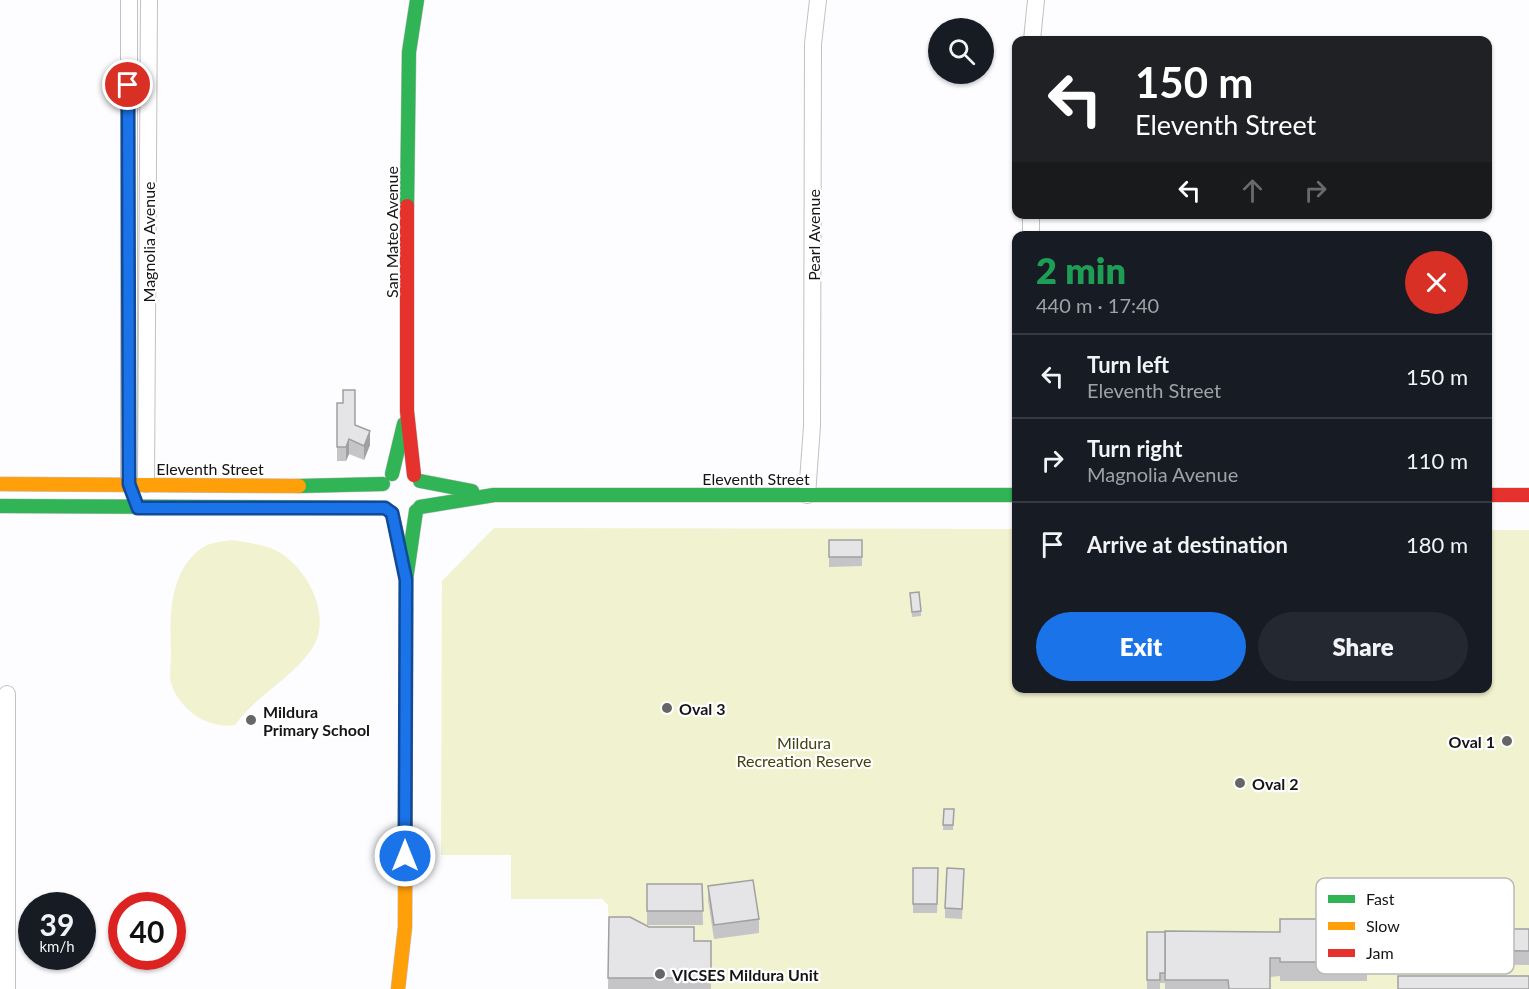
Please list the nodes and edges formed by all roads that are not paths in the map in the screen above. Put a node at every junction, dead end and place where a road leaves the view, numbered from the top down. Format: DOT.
graph roads {
  1 [pos="129,0"];
  2 [pos="149,0"];
  3 [pos="417,0"];
  4 [pos="809,0"];
  5 [pos="818,0"];
  6 [pos="1027,0"];
  7 [pos="1036,0"];
  8 [pos="400,7"];
  9 [pos="1032,36"];
  10 [pos="1032,36"];
  11 [pos="129,39"];
  12 [pos="149,40"];
  13 [pos="813,44"];
  14 [pos="409,52"];
  15 [pos="128,85"];
  16 [pos="149,85"];
  17 [pos="128,134"];
  18 [pos="148,134"];
  19 [pos="128,180"];
  20 [pos="148,180"];
  21 [pos="128,250"];
  22 [pos="148,250"];
  23 [pos="128,318"];
  24 [pos="147,318"];
  25 [pos="128,388"];
  26 [pos="147,389"];
  27 [pos="407,411"];
  28 [pos="417,478"];
  29 [pos="387,479"];
  30 [pos="0,484"];
  31 [pos="129,484"];
  32 [pos="146,484"];
  33 [pos="494,495"];
  34 [pos="812,495"];
  35 [pos="1012,495"];
  36 [pos="1492,495"];
  37 [pos="1529,495"];
  38 [pos="0,506"];
  39 [pos="138,508"];
  40 [pos="418,509"];
  41 [pos="389,511"];
  42 [pos="406,580"];
  43 [pos="7,694"];
  44 [pos="405,927"];
  45 [pos="413,978"];
  46 [pos="7,989"];
  47 [pos="398,989"];
  1 -- 11 [label="street, Magnolia Avenue"];
  2 -- 12 [label="street, Magnolia Avenue"];
  3 -- 14 [label="main road, San Mateo Avenue"];
  4 -- 13 [label="street, Pearl Avenue"];
  5 -- 13 [label="street, Pearl Avenue"];
  6 -- 9 [label="street"];
  7 -- 10 [label="street"];
  8 -- 14 [label="main road, San Mateo Avenue"];
  11 -- 12 [label="street"];
  11 -- 15 [label="street, Magnolia Avenue"];
  12 -- 16 [label="street, Magnolia Avenue"];
  13 -- 34 [label="street, Pearl Avenue"];
  14 -- 27 [label="main road, San Mateo Avenue"];
  15 -- 16 [label="street"];
  15 -- 17 [label="street, Magnolia Avenue"];
  16 -- 18 [label="street, Magnolia Avenue"];
  17 -- 18 [label="street"];
  17 -- 19 [label="street, Magnolia Avenue"];
  18 -- 20 [label="street, Magnolia Avenue"];
  19 -- 20 [label="street"];
  19 -- 21 [label="street, Magnolia Avenue"];
  20 -- 22 [label="street, Magnolia Avenue"];
  21 -- 22 [label="street"];
  21 -- 23 [label="street, Magnolia Avenue"];
  22 -- 24 [label="street, Magnolia Avenue"];
  23 -- 24 [label="street"];
  23 -- 25 [label="street, Magnolia Avenue"];
  24 -- 26 [label="street, Magnolia Avenue"];
  25 -- 26 [label="street"];
  25 -- 31 [label="street, Magnolia Avenue"];
  26 -- 32 [label="street, Magnolia Avenue"];
  27 -- 28 [label="main road, San Mateo Avenue"];
  27 -- 29 [label="main road, San Mateo Avenue"];
  28 -- 29 [label="main road"];
  28 -- 33 [label="main road, Eleventh Street"];
  28 -- 40 [label="main road"];
  29 -- 32 [label="main road, Eleventh Street"];
  29 -- 41 [label="main road"];
  30 -- 31 [label="main road, Eleventh Street"];
  31 -- 32 [label="main road, Eleventh Street"];
  31 -- 39 [label="main road"];
  32 -- 39 [label="main road"];
  33 -- 34 [label="main road, Eleventh Street"];
  33 -- 40 [label="main road, Eleventh Street"];
  34 -- 35 [label="main road, Eleventh Street"];
  36 -- 37 [label="main road"];
  38 -- 39 [label="main road"];
  39 -- 41 [label="main road"];
  40 -- 41 [label="main road"];
  40 -- 42 [label="main road"];
  41 -- 42 [label="main road"];
  42 -- 44 [label="main road"];
  43 -- 46 [label="street"];
  44 -- 45 [label="main road"];
  44 -- 47 [label="main road"];
}
